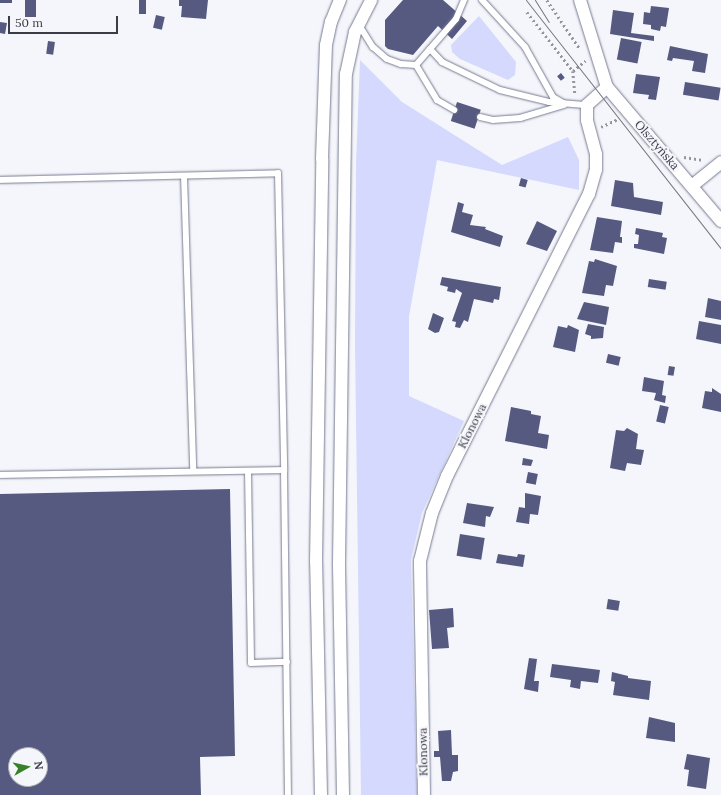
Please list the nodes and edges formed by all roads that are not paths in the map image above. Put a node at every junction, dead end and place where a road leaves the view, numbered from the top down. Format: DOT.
graph roads {
  1 [pos="340,0"];
  2 [pos="371,0"];
  3 [pos="464,0"];
  4 [pos="482,0"];
  5 [pos="580,0"];
  6 [pos="358,24"];
  7 [pos="430,49"];
  8 [pos="416,64"];
  9 [pos="607,87"];
  10 [pos="566,104"];
  11 [pos="587,105"];
  12 [pos="454,110"];
  13 [pos="480,117"];
  14 [pos="721,162"];
  15 [pos="184,176"];
  16 [pos="0,180"];
  17 [pos="692,185"];
  18 [pos="721,220"];
  19 [pos="193,470"];
  20 [pos="284,470"];
  21 [pos="248,471"];
  22 [pos="0,475"];
  23 [pos="287,662"];
  24 [pos="288,795"];
  25 [pos="321,795"];
  26 [pos="343,795"];
  27 [pos="424,795"];
  1 -- 25 [label="street"];
  2 -- 6 [label="street"];
  3 -- 7 [label="lane"];
  4 -- 10 [label="lane"];
  5 -- 9 [label="street, Olsztyńska"];
  6 -- 8 [label="lane"];
  6 -- 26 [label="street"];
  7 -- 8 [label="lane"];
  7 -- 10 [label="lane"];
  8 -- 12 [label="lane"];
  9 -- 11 [label="street"];
  9 -- 17 [label="street, Olsztyńska"];
  10 -- 11 [label="lane"];
  10 -- 13 [label="lane"];
  11 -- 27 [label="street, Klonowa"];
  14 -- 17 [label="street"];
  15 -- 16 [label="lane"];
  15 -- 19 [label="lane"];
  15 -- 20 [label="lane"];
  17 -- 18 [label="street, Olsztyńska"];
  19 -- 21 [label="lane"];
  19 -- 22 [label="lane"];
  20 -- 21 [label="lane"];
  20 -- 23 [label="lane"];
  21 -- 23 [label="lane"];
  23 -- 24 [label="lane"];
}
